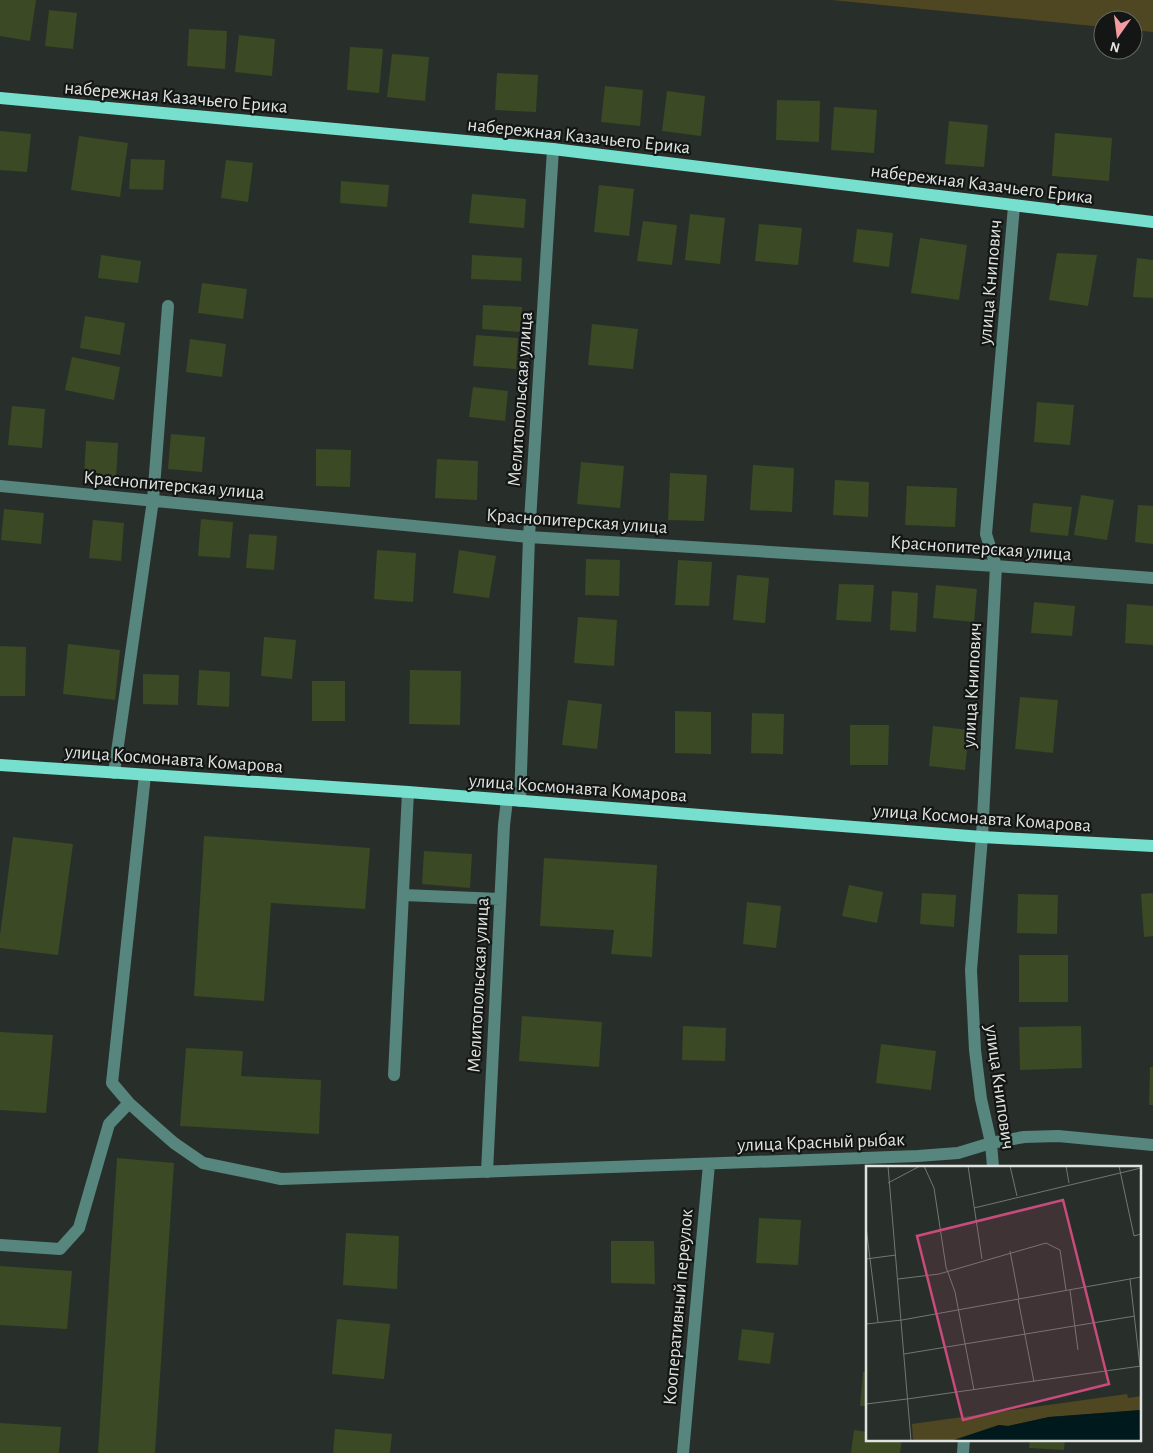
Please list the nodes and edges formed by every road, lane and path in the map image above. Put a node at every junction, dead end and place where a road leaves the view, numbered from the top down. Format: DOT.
graph roads {
  1 [pos="0,98"];
  2 [pos="553,149"];
  3 [pos="1014,206"];
  4 [pos="1153,222"];
  5 [pos="168,306"];
  6 [pos="0,486"];
  7 [pos="153,500"];
  8 [pos="529,537"];
  9 [pos="996,566"];
  10 [pos="1153,578"];
  11 [pos="0,765"];
  12 [pos="114,773"];
  13 [pos="145,775"];
  14 [pos="408,792"];
  15 [pos="513,800"];
  16 [pos="982,837"];
  17 [pos="1153,846"];
  18 [pos="403,895"];
  19 [pos="500,899"];
  20 [pos="394,1075"];
  21 [pos="129,1103"];
  22 [pos="991,1143"];
  23 [pos="1153,1146"];
  24 [pos="709,1164"];
  25 [pos="993,1166"];
  26 [pos="487,1172"];
  27 [pos="0,1245"];
  28 [pos="964,1440"];
  29 [pos="683,1453"];
  30 [pos="963,1453"];
  1 -- 2 [label="main road, набережная Казачьего Ерика"];
  2 -- 3 [label="main road, набережная Казачьего Ерика"];
  2 -- 8 [label="street, Мелитопольская улица"];
  3 -- 4 [label="main road, набережная Казачьего Ерика"];
  3 -- 9 [label="street, улица Книпович"];
  5 -- 7 [label="street"];
  6 -- 7 [label="street, Краснопитерская улица"];
  7 -- 8 [label="street, Краснопитерская улица"];
  7 -- 12 [label="street"];
  8 -- 9 [label="street, Краснопитерская улица"];
  8 -- 15 [label="street, Мелитопольская улица"];
  9 -- 10 [label="street, Краснопитерская улица"];
  9 -- 16 [label="street, улица Книпович"];
  11 -- 12 [label="main road, улица Космонавта Комарова"];
  12 -- 13 [label="main road, улица Космонавта Комарова"];
  13 -- 14 [label="main road, улица Космонавта Комарова"];
  13 -- 21 [label="street"];
  14 -- 15 [label="main road, улица Космонавта Комарова"];
  14 -- 18 [label="street"];
  15 -- 16 [label="main road, улица Космонавта Комарова"];
  15 -- 19 [label="street, Мелитопольская улица"];
  16 -- 17 [label="main road, улица Космонавта Комарова"];
  16 -- 22 [label="street, улица Книпович"];
  18 -- 19 [label="street"];
  18 -- 20 [label="street"];
  19 -- 26 [label="street, Мелитопольская улица"];
  21 -- 26 [label="street, улица Красный рыбак"];
  21 -- 27 [label="street"];
  22 -- 23 [label="street, улица Красный рыбак"];
  22 -- 24 [label="street, улица Красный рыбак"];
  22 -- 25 [label="street, улица Книпович"];
  24 -- 26 [label="street, улица Красный рыбак"];
  24 -- 29 [label="street, Кооперативный переулок"];
  28 -- 30 [label="street"];
}
